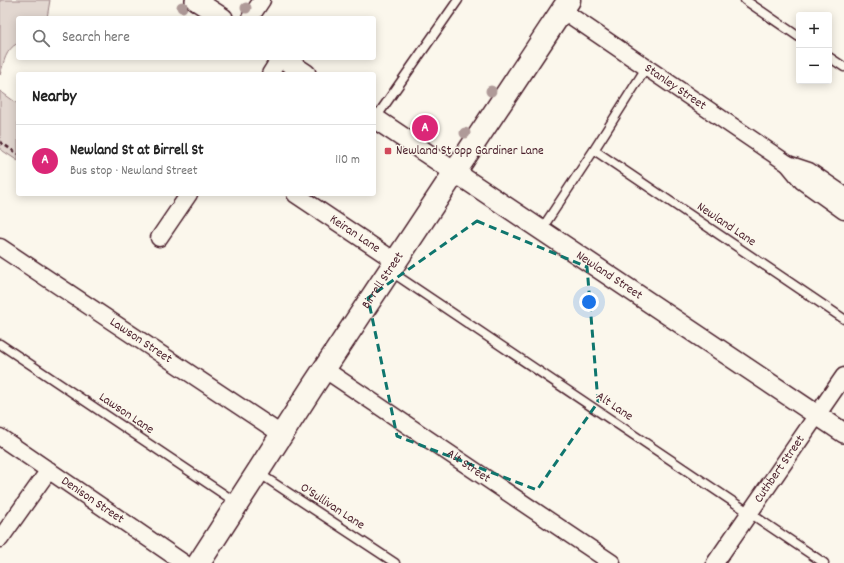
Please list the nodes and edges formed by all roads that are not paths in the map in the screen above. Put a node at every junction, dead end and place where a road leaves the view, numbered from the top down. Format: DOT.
graph roads {
  1 [pos="195,0"];
  2 [pos="262,0"];
  3 [pos="458,0"];
  4 [pos="745,0"];
  5 [pos="566,5"];
  6 [pos="219,16"];
  7 [pos="251,16"];
  8 [pos="796,35"];
  9 [pos="832,59"];
  10 [pos="280,60"];
  11 [pos="284,60"];
  12 [pos="844,67"];
  13 [pos="646,68"];
  14 [pos="271,72"];
  15 [pos="303,72"];
  16 [pos="376,118"];
  17 [pos="376,120"];
  18 [pos="594,150"];
  19 [pos="788,164"];
  20 [pos="455,172"];
  21 [pos="844,195"];
  22 [pos="188,196"];
  23 [pos="298,196"];
  24 [pos="844,211"];
  25 [pos="541,230"];
  26 [pos="159,238"];
  27 [pos="0,247"];
  28 [pos="392,266"];
  29 [pos="844,319"];
  30 [pos="0,344"];
  31 [pos="324,369"];
  32 [pos="844,376"];
  33 [pos="817,414"];
  34 [pos="844,433"];
  35 [pos="281,434"];
  36 [pos="0,437"];
  37 [pos="50,470"];
  38 [pos="257,472"];
  39 [pos="238,503"];
  40 [pos="749,513"];
  41 [pos="0,540"];
  42 [pos="184,563"];
  43 [pos="199,563"];
  44 [pos="395,563"];
  45 [pos="612,563"];
  46 [pos="715,563"];
  47 [pos="824,563"];
  1 -- 6 [label="street"];
  2 -- 7 [label="street"];
  3 -- 16 [label="lane"];
  4 -- 8 [label="lane"];
  5 -- 13 [label="street, Stanley Street"];
  5 -- 20 [label="main road, Birrell Street"];
  9 -- 12 [label="lane"];
  10 -- 14 [label="street"];
  11 -- 15 [label="street"];
  13 -- 18 [label="lane"];
  13 -- 19 [label="street, Stanley Street"];
  17 -- 20 [label="street, Newland Street"];
  18 -- 25 [label="lane"];
  18 -- 29 [label="lane, Newland Lane"];
  19 -- 21 [label="street, Stanley Street"];
  19 -- 24 [label="street, Stanley Street"];
  20 -- 25 [label="street, Newland Street"];
  20 -- 28 [label="main road, Birrell Street"];
  22 -- 26 [label="street"];
  23 -- 28 [label="street, Keiran Lane"];
  25 -- 33 [label="street, Newland Street"];
  27 -- 35 [label="street, Lawson Street"];
  28 -- 31 [label="main road, Birrell Street"];
  28 -- 40 [label="lane, Alt Lane"];
  30 -- 39 [label="lane, Lawson Lane"];
  31 -- 35 [label="main road, Birrell Street"];
  31 -- 45 [label="street, Alt Street"];
  32 -- 33 [label="street, Cuthbert Street"];
  33 -- 34 [label="street, Newland Street"];
  33 -- 40 [label="street, Cuthbert Street"];
  35 -- 38 [label="main road, Birrell Street"];
  36 -- 37 [label="street, Denison Street"];
  37 -- 41 [label="street"];
  37 -- 42 [label="street, Denison Street"];
  38 -- 39 [label="main road, Birrell Street"];
  38 -- 44 [label="lane, O'Sullivan Lane"];
  39 -- 43 [label="main road, Birrell Street"];
  40 -- 46 [label="street, Cuthbert Street"];
  40 -- 47 [label="lane, Alt Lane"];
}
